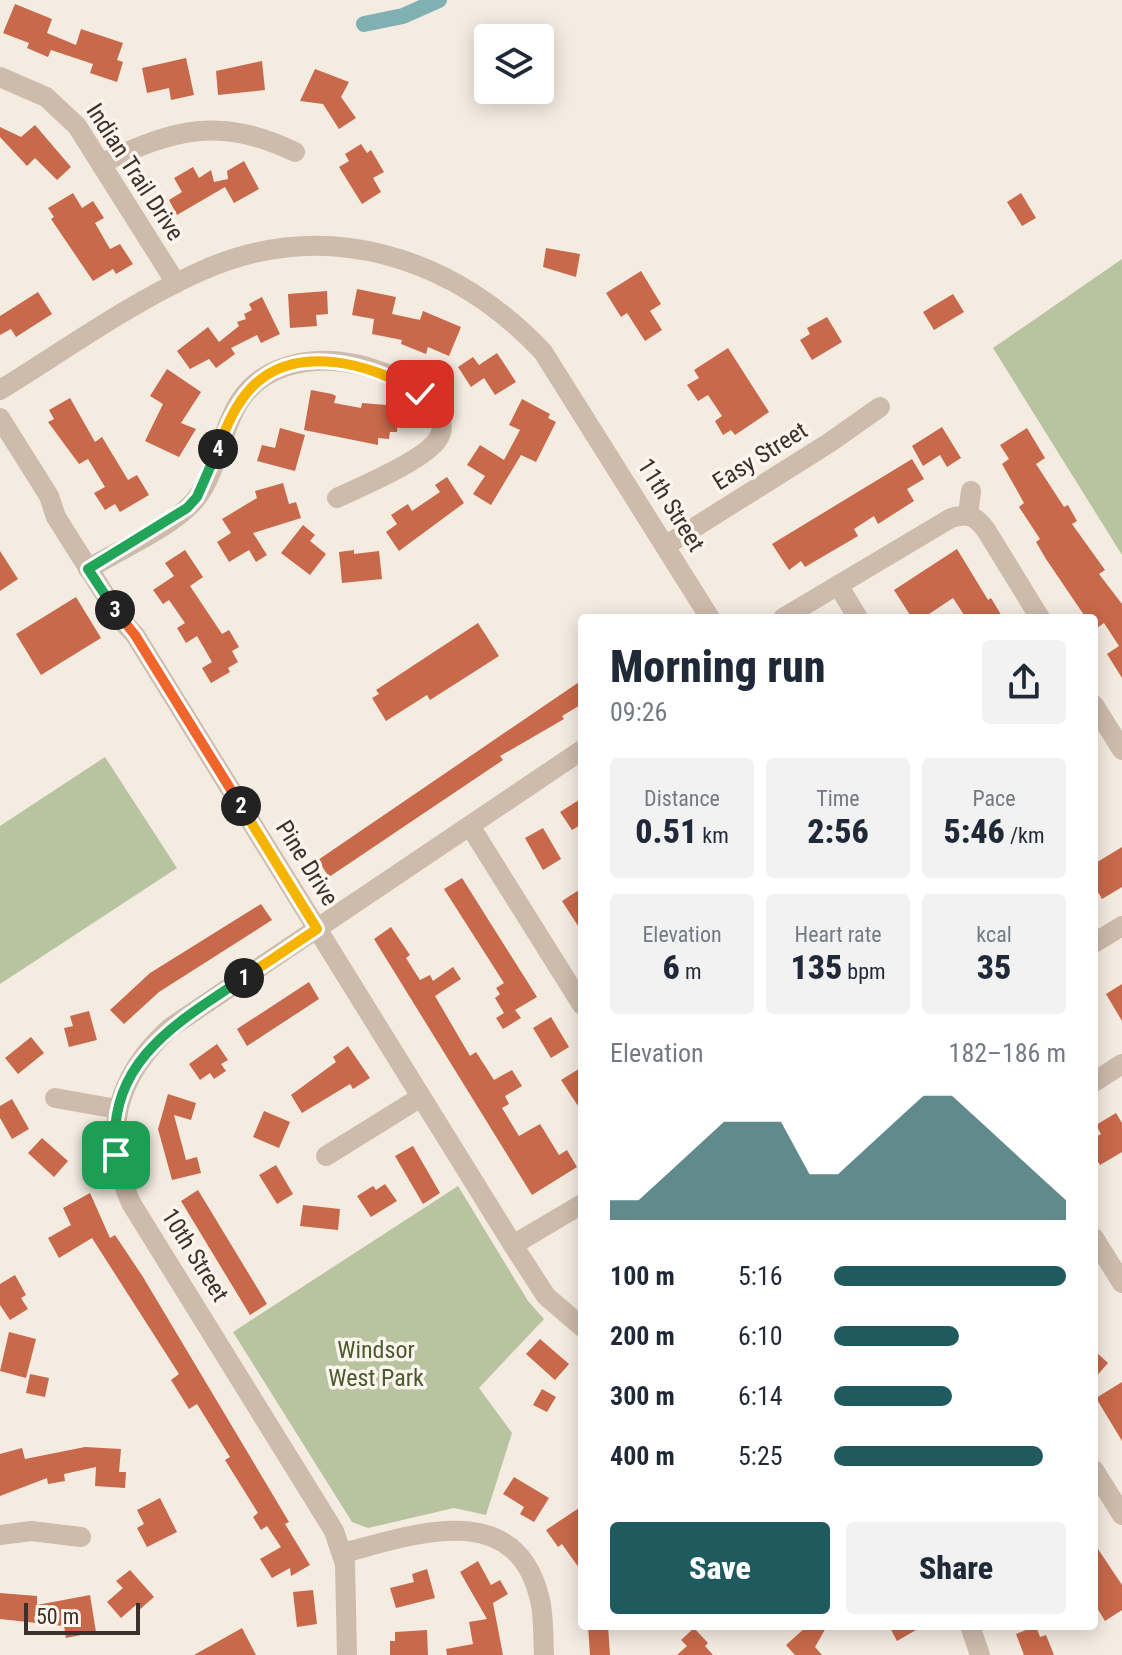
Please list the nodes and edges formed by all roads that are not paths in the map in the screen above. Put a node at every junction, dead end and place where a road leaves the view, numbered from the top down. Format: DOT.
graph roads {
  1 [pos="0,77"];
  2 [pos="295,152"];
  3 [pos="102,163"];
  4 [pos="176,283"];
  5 [pos="0,390"];
  6 [pos="880,407"];
  7 [pos="0,418"];
  8 [pos="971,491"];
  9 [pos="337,498"];
  10 [pos="968,515"];
  11 [pos="665,546"];
  12 [pos="88,569"];
  13 [pos="838,585"];
  14 [pos="708,614"];
  15 [pos="790,614"];
  16 [pos="856,614"];
  17 [pos="1038,614"];
  18 [pos="1098,711"];
  19 [pos="1122,750"];
  20 [pos="578,753"];
  21 [pos="470,826"];
  22 [pos="1122,926"];
  23 [pos="317,929"];
  24 [pos="1098,941"];
  25 [pos="574,973"];
  26 [pos="1122,1064"];
  27 [pos="1098,1079"];
  28 [pos="421,1097"];
  29 [pos="55,1098"];
  30 [pos="117,1109"];
  31 [pos="326,1156"];
  32 [pos="578,1206"];
  33 [pos="1098,1244"];
  34 [pos="513,1245"];
  35 [pos="1122,1283"];
  36 [pos="578,1324"];
  37 [pos="1098,1476"];
  38 [pos="1122,1515"];
  39 [pos="0,1535"];
  40 [pos="81,1537"];
  41 [pos="343,1553"];
  42 [pos="971,1630"];
  43 [pos="347,1655"];
  44 [pos="544,1655"];
  45 [pos="980,1655"];
  1 -- 3 [label="street, Indian Trail Drive"];
  2 -- 3 [label="street"];
  3 -- 4 [label="street, Indian Trail Drive"];
  4 -- 5 [label="street, 11th Street"];
  4 -- 11 [label="street, 11th Street"];
  6 -- 11 [label="street, Easy Street"];
  7 -- 12 [label="street, Pine Drive"];
  8 -- 10 [label="street"];
  9 -- 12 [label="street"];
  10 -- 13 [label="street"];
  10 -- 17 [label="street"];
  11 -- 14 [label="street, 11th Street"];
  12 -- 23 [label="street, Pine Drive"];
  13 -- 15 [label="street"];
  13 -- 16 [label="street"];
  18 -- 19 [label="street"];
  20 -- 21 [label="street, 10th Street"];
  21 -- 23 [label="street, 10th Street"];
  21 -- 25 [label="street"];
  22 -- 24 [label="street"];
  23 -- 28 [label="street, Pine Drive"];
  23 -- 30 [label="street, 10th Street"];
  26 -- 27 [label="street"];
  28 -- 31 [label="street"];
  28 -- 34 [label="street, Pine Drive"];
  29 -- 30 [label="street"];
  30 -- 41 [label="street, 10th Street"];
  32 -- 34 [label="street"];
  33 -- 35 [label="street"];
  34 -- 36 [label="street, Pine Drive"];
  37 -- 38 [label="street"];
  39 -- 40 [label="street"];
  41 -- 43 [label="street, 10th Street"];
  41 -- 44 [label="street"];
  42 -- 45 [label="street"];
}
